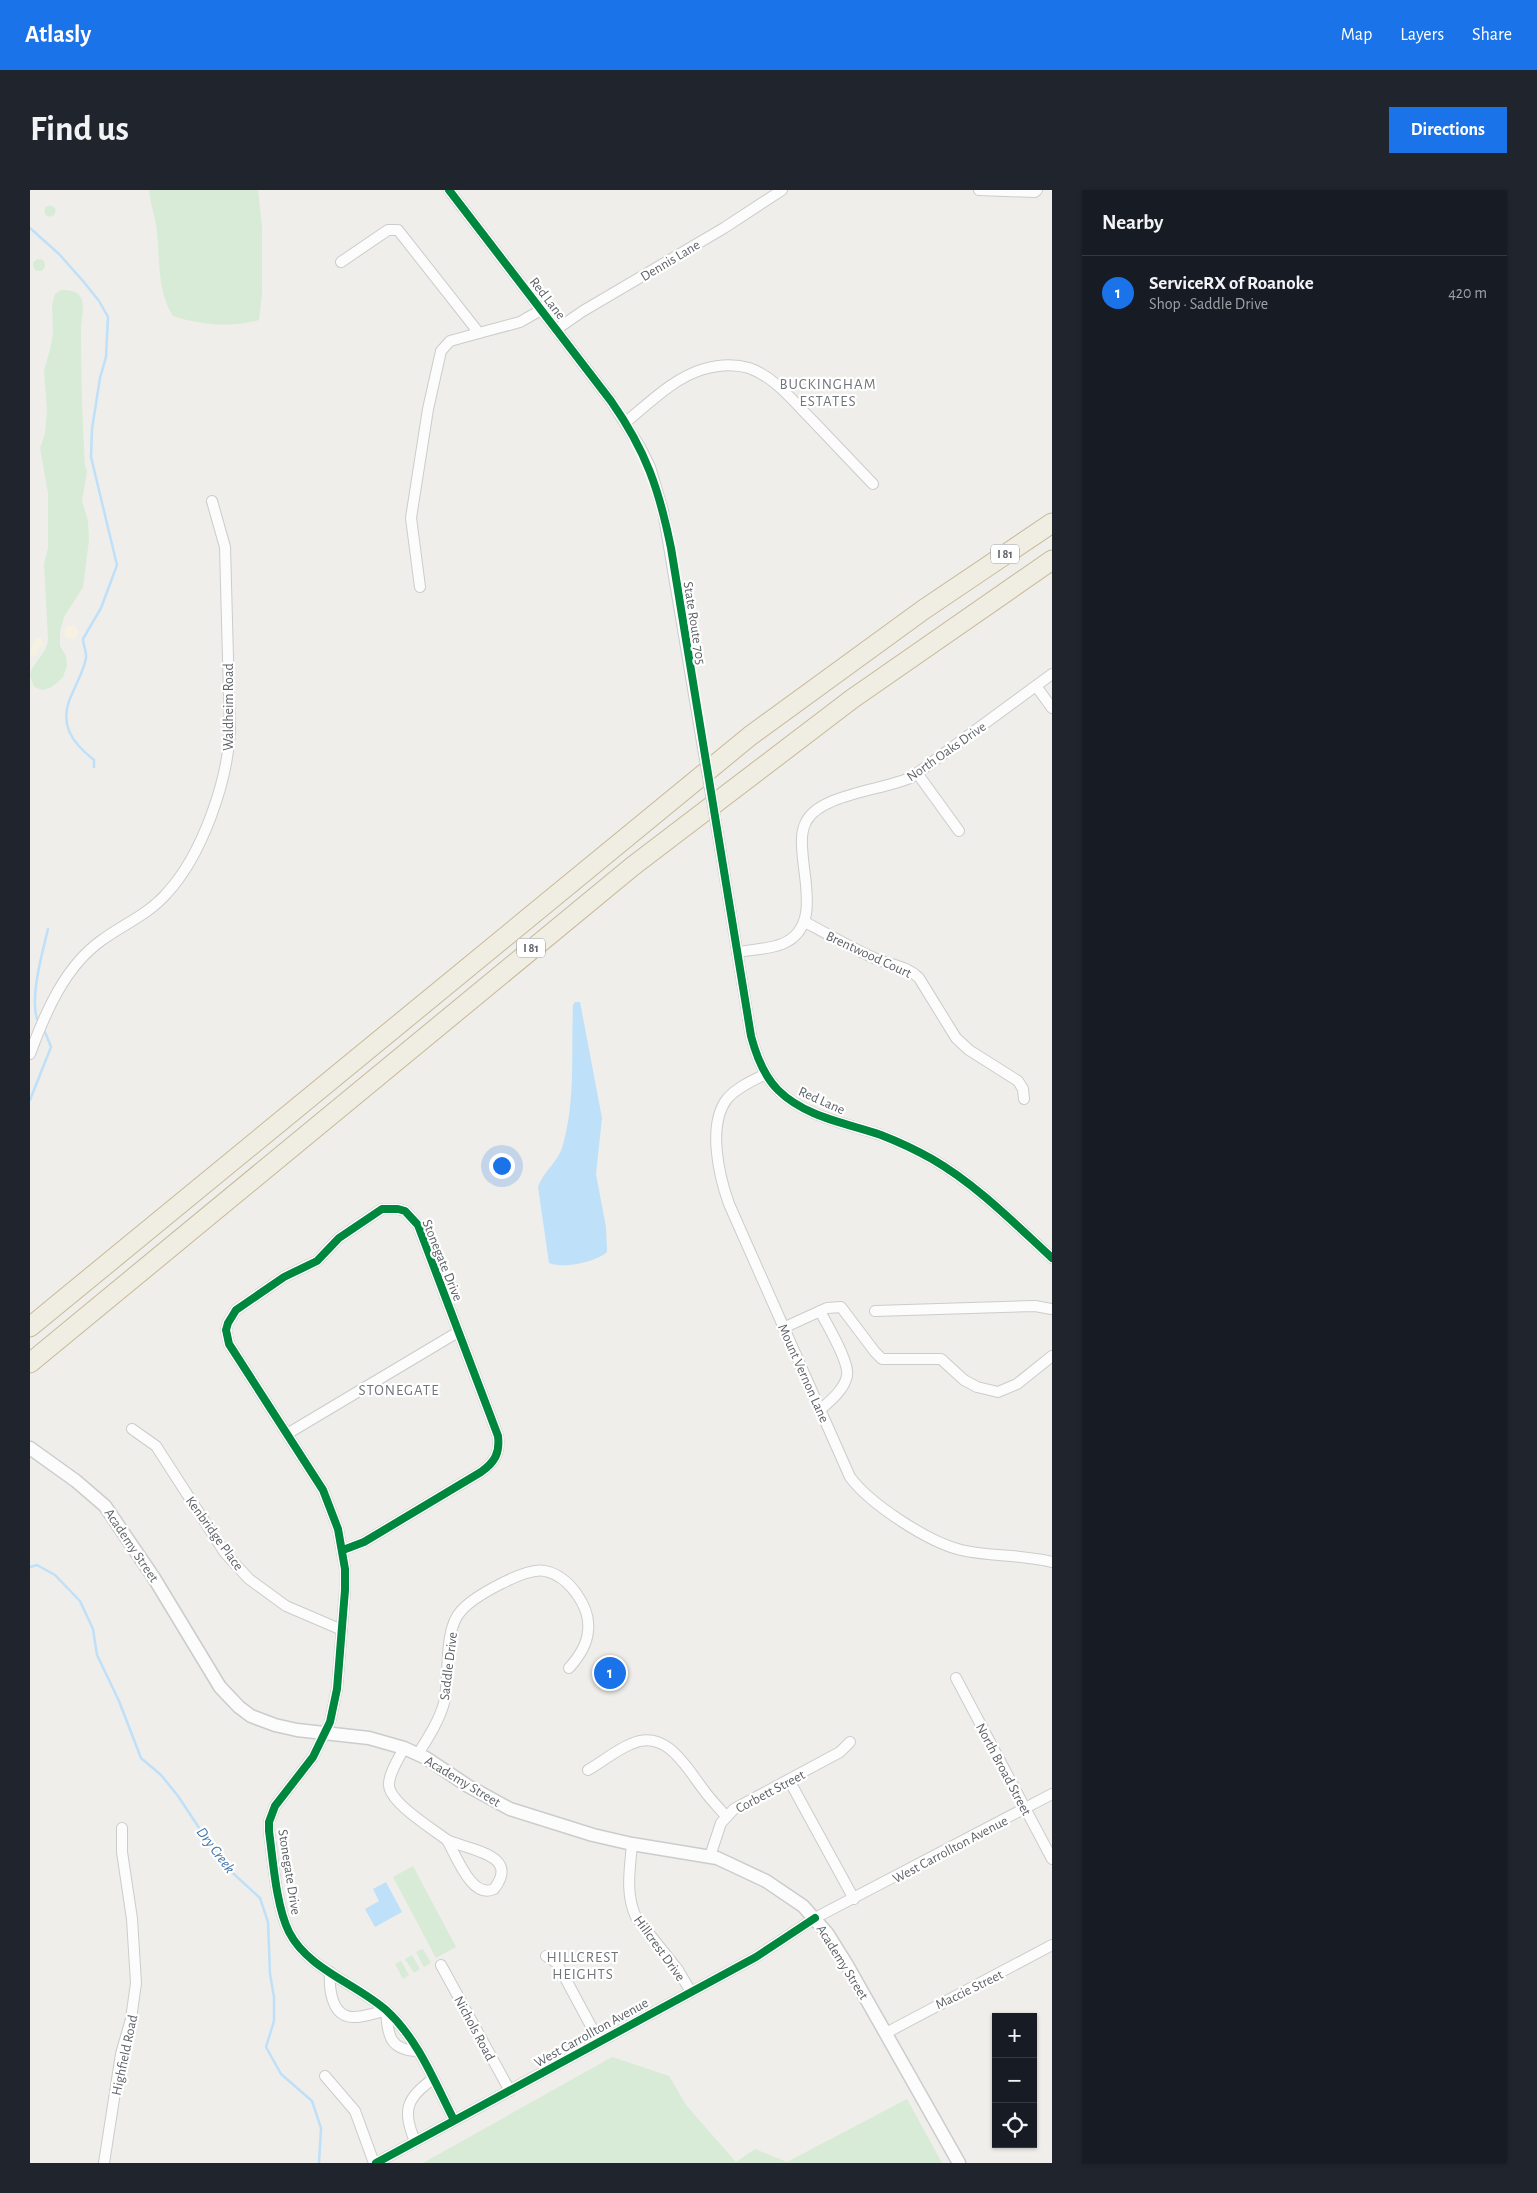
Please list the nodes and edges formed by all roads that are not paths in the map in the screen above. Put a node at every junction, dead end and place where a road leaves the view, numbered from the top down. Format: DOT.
graph roads {
  1 [pos="449,190"];
  2 [pos="782,190"];
  3 [pos="979,190"];
  4 [pos="1037,190"];
  5 [pos="341,262"];
  6 [pos="541,310"];
  7 [pos="556,329"];
  8 [pos="479,334"];
  9 [pos="626,422"];
  10 [pos="873,484"];
  11 [pos="212,501"];
  12 [pos="1052,523"];
  13 [pos="1052,560"];
  14 [pos="420,587"];
  15 [pos="1052,674"];
  16 [pos="1036,686"];
  17 [pos="1052,708"];
  18 [pos="918,773"];
  19 [pos="959,830"];
  20 [pos="718,835"];
  21 [pos="805,922"];
  22 [pos="737,952"];
  23 [pos="30,1054"];
  24 [pos="766,1074"];
  25 [pos="1024,1099"];
  26 [pos="1052,1258"];
  27 [pos="1052,1309"];
  28 [pos="820,1311"];
  29 [pos="875,1311"];
  30 [pos="30,1327"];
  31 [pos="783,1328"];
  32 [pos="458,1332"];
  33 [pos="1052,1356"];
  34 [pos="30,1363"];
  35 [pos="820,1410"];
  36 [pos="132,1429"];
  37 [pos="287,1434"];
  38 [pos="30,1448"];
  39 [pos="343,1550"];
  40 [pos="1052,1562"];
  41 [pos="342,1630"];
  42 [pos="569,1668"];
  43 [pos="956,1678"];
  44 [pos="326,1733"];
  45 [pos="850,1742"];
  46 [pos="404,1748"];
  47 [pos="418,1754"];
  48 [pos="588,1770"];
  49 [pos="789,1780"];
  50 [pos="1052,1794"];
  51 [pos="1025,1810"];
  52 [pos="726,1816"];
  53 [pos="122,1828"];
  54 [pos="447,1840"];
  55 [pos="632,1844"];
  56 [pos="710,1856"];
  57 [pos="1052,1859"];
  58 [pos="854,1899"];
  59 [pos="816,1918"];
  60 [pos="1052,1946"];
  61 [pos="546,1956"];
  62 [pos="441,1965"];
  63 [pos="330,1972"];
  64 [pos="691,1992"];
  65 [pos="386,2011"];
  66 [pos="886,2033"];
  67 [pos="599,2041"];
  68 [pos="418,2051"];
  69 [pos="325,2076"];
  70 [pos="433,2079"];
  71 [pos="510,2090"];
  72 [pos="454,2120"];
  73 [pos="415,2141"];
  74 [pos="104,2163"];
  75 [pos="375,2163"];
  76 [pos="959,2163"];
  1 -- 6 [label="street, Red Lane"];
  2 -- 7 [label="street, Dennis Lane"];
  3 -- 4 [label="street"];
  5 -- 8 [label="street"];
  6 -- 7 [label="street, Red Lane"];
  6 -- 8 [label="street"];
  7 -- 9 [label="street, Red Lane"];
  8 -- 14 [label="street"];
  9 -- 10 [label="street"];
  9 -- 20 [label="street, State Route 705, bridge"];
  11 -- 23 [label="street, Waldheim Road"];
  12 -- 30 [label="highway, I 81"];
  13 -- 34 [label="highway, I 81"];
  15 -- 16 [label="street, North Oaks Drive"];
  16 -- 17 [label="street"];
  16 -- 18 [label="street, North Oaks Drive"];
  18 -- 19 [label="street"];
  18 -- 21 [label="street, North Oaks Drive"];
  20 -- 22 [label="street, Red Lane"];
  21 -- 22 [label="street"];
  21 -- 25 [label="street, Brentwood Court"];
  22 -- 24 [label="street, Red Lane"];
  24 -- 26 [label="street, Red Lane"];
  24 -- 31 [label="street, Mount Vernon Lane"];
  27 -- 29 [label="street"];
  28 -- 31 [label="street"];
  28 -- 33 [label="street"];
  28 -- 35 [label="street"];
  31 -- 35 [label="street, Mount Vernon Lane"];
  32 -- 37 [label="street"];
  32 -- 37 [label="street, Stonegate Drive"];
  32 -- 39 [label="street, Stonegate Drive"];
  35 -- 40 [label="street, Mount Vernon Lane"];
  36 -- 41 [label="street, Kenbridge Place"];
  37 -- 39 [label="street, Stonegate Drive"];
  38 -- 44 [label="street, Academy Street"];
  39 -- 41 [label="street, Stonegate Drive"];
  41 -- 44 [label="street, Stonegate Drive"];
  42 -- 47 [label="street, Saddle Drive"];
  43 -- 51 [label="street, North Broad Street"];
  44 -- 46 [label="street, Academy Street"];
  44 -- 63 [label="street, Stonegate Drive"];
  45 -- 49 [label="street, Corbett Street"];
  46 -- 47 [label="street, Academy Street"];
  46 -- 54 [label="street"];
  47 -- 55 [label="street, Academy Street"];
  48 -- 52 [label="street"];
  49 -- 52 [label="street, Corbett Street"];
  49 -- 58 [label="street"];
  50 -- 51 [label="street, West Carrollton Avenue"];
  51 -- 57 [label="street, North Broad Street"];
  51 -- 58 [label="street, West Carrollton Avenue"];
  52 -- 56 [label="street, Corbett Street"];
  53 -- 74 [label="street, Highfield Road"];
  54 -- 54 [label="street"];
  55 -- 56 [label="street, Academy Street"];
  55 -- 64 [label="street, Hillcrest Drive"];
  56 -- 59 [label="street, Academy Street"];
  58 -- 59 [label="street, West Carrollton Avenue"];
  59 -- 64 [label="street, West Carrollton Avenue"];
  59 -- 66 [label="street, Academy Street"];
  60 -- 66 [label="street, Maccie Street"];
  61 -- 67 [label="street"];
  62 -- 71 [label="street, Nichols Road"];
  63 -- 65 [label="street, Stonegate Drive"];
  63 -- 65 [label="street"];
  64 -- 67 [label="street, West Carrollton Avenue"];
  65 -- 68 [label="street, Stonegate Drive"];
  65 -- 68 [label="street"];
  66 -- 76 [label="street, Academy Street"];
  67 -- 71 [label="street, West Carrollton Avenue"];
  68 -- 70 [label="street, Stonegate Drive"];
  69 -- 75 [label="street"];
  70 -- 72 [label="street, Stonegate Drive"];
  70 -- 73 [label="street"];
  71 -- 72 [label="street, West Carrollton Avenue"];
  72 -- 73 [label="street, West Carrollton Avenue"];
  73 -- 75 [label="street, West Carrollton Avenue"];
}
